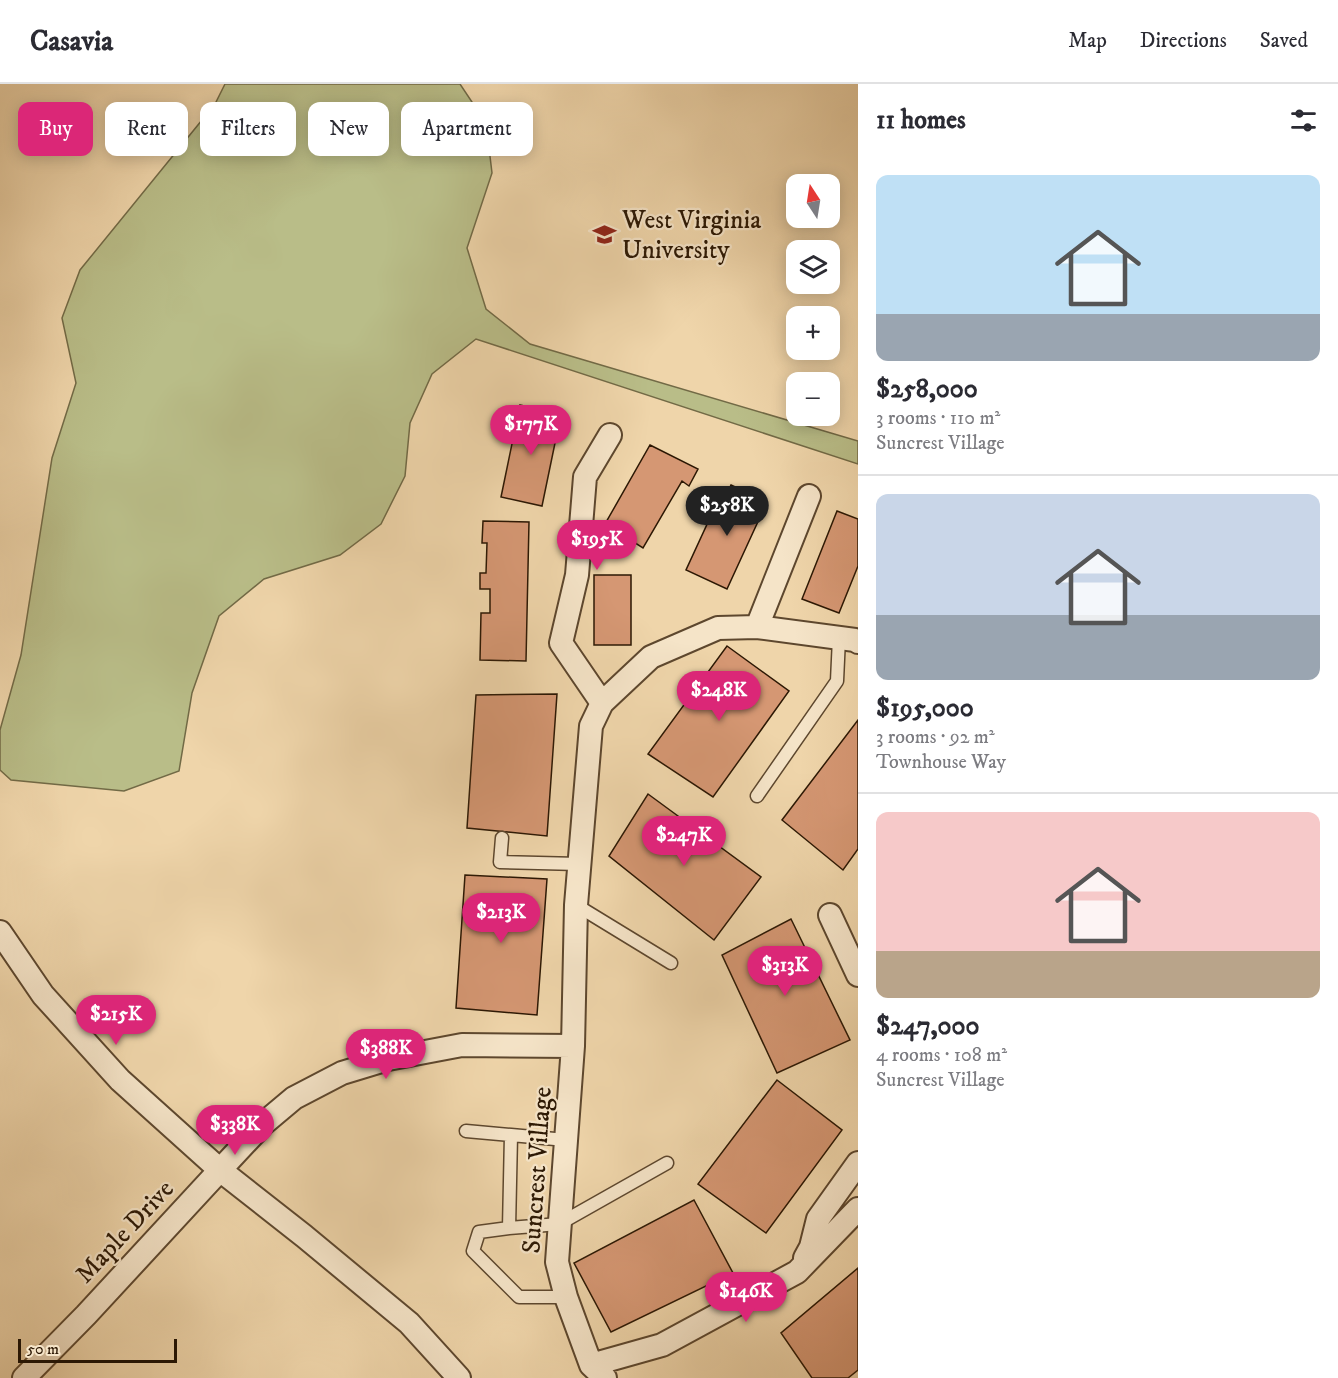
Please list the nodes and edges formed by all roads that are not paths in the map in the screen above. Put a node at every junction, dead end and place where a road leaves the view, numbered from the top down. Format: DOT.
graph roads {
  1 [pos="610,435"];
  2 [pos="809,496"];
  3 [pos="757,627"];
  4 [pos="848,640"];
  5 [pos="602,703"];
  6 [pos="757,796"];
  7 [pos="502,838"];
  8 [pos="579,864"];
  9 [pos="576,905"];
  10 [pos="830,915"];
  11 [pos="0,932"];
  12 [pos="671,963"];
  13 [pos="858,975"];
  14 [pos="573,1046"];
  15 [pos="466,1131"];
  16 [pos="511,1135"];
  17 [pos="566,1140"];
  18 [pos="667,1163"];
  19 [pos="858,1163"];
  20 [pos="220,1170"];
  21 [pos="858,1209"];
  22 [pos="559,1224"];
  23 [pos="509,1228"];
  24 [pos="797,1272"];
  25 [pos="566,1297"];
  26 [pos="598,1372"];
  27 [pos="24,1378"];
  28 [pos="459,1378"];
  1 -- 5 [label="street"];
  2 -- 3 [label="street"];
  3 -- 4 [label="street, Suncrest Village"];
  3 -- 5 [label="street, Suncrest Village"];
  4 -- 6 [label="lane"];
  5 -- 8 [label="street, Suncrest Village"];
  7 -- 8 [label="lane"];
  8 -- 9 [label="street, Suncrest Village"];
  9 -- 12 [label="lane"];
  9 -- 14 [label="street, Suncrest Village"];
  10 -- 13 [label="street"];
  11 -- 20 [label="street"];
  14 -- 17 [label="street, Suncrest Village"];
  14 -- 20 [label="street"];
  15 -- 16 [label="lane"];
  16 -- 17 [label="lane"];
  16 -- 23 [label="lane"];
  17 -- 22 [label="street, Suncrest Village"];
  18 -- 22 [label="lane"];
  19 -- 24 [label="street"];
  20 -- 27 [label="street, Maple Drive"];
  20 -- 28 [label="street"];
  21 -- 24 [label="street, Suncrest Village"];
  22 -- 23 [label="lane"];
  22 -- 25 [label="street, Suncrest Village"];
  23 -- 25 [label="lane"];
  24 -- 26 [label="street, Suncrest Village"];
  25 -- 26 [label="street, Suncrest Village"];
}
